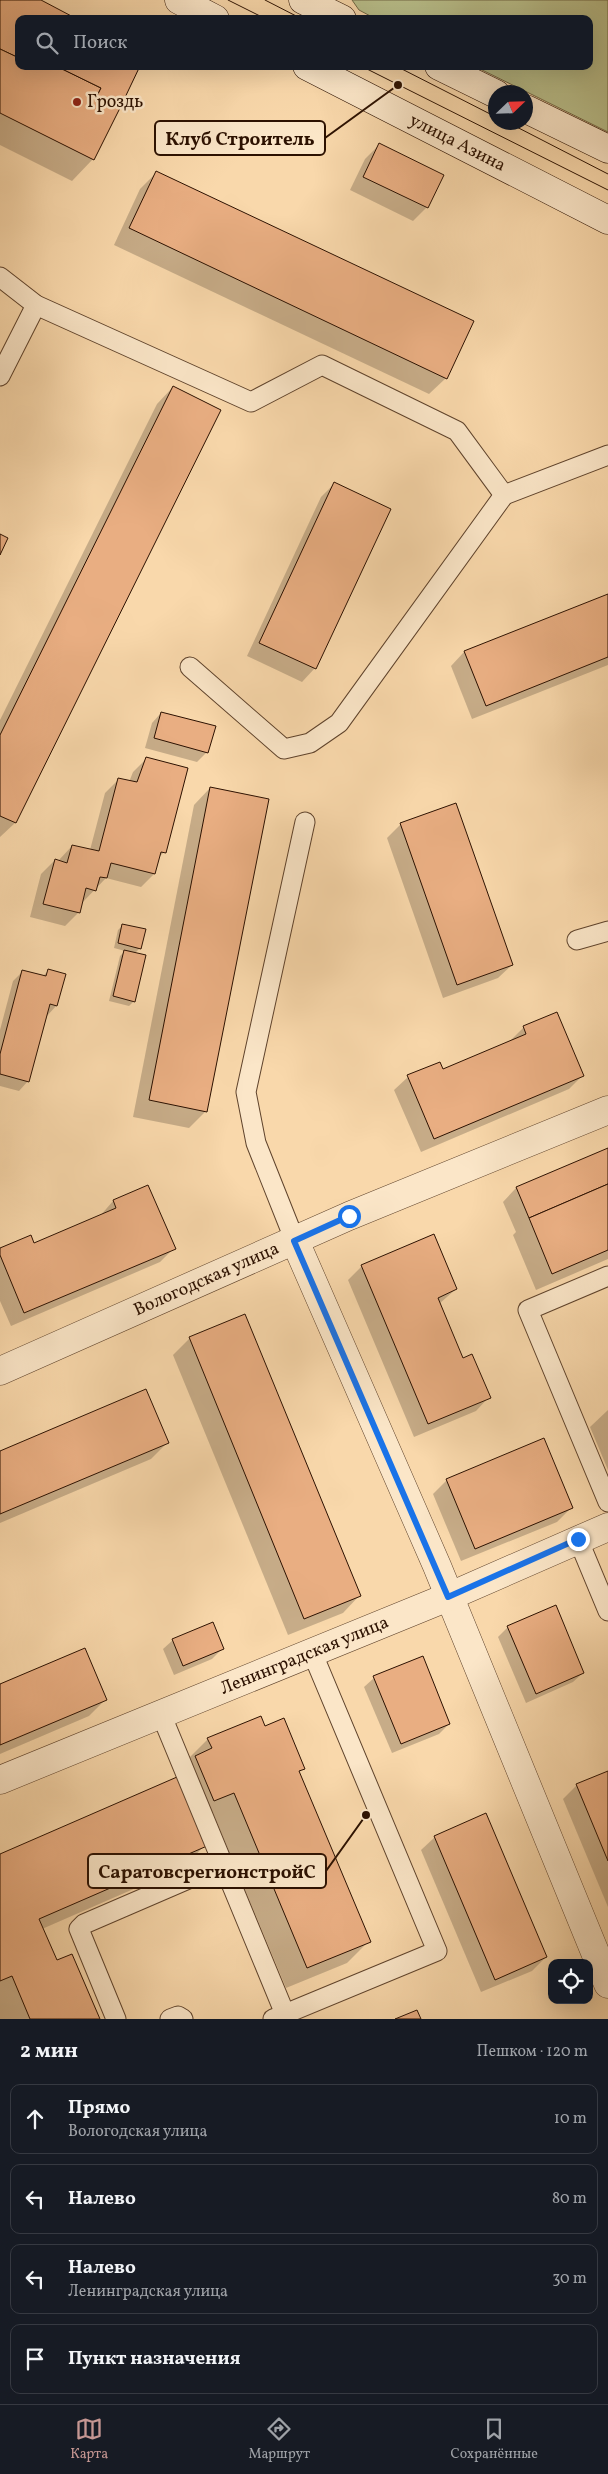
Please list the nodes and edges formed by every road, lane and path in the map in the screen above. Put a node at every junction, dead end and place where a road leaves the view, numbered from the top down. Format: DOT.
graph roads {
  1 [pos="179,0"];
  2 [pos="207,15"];
  3 [pos="315,70"];
  4 [pos="447,70"];
  5 [pos="488,90"];
  6 [pos="533,112"];
  7 [pos="608,149"];
  8 [pos="608,220"];
  9 [pos="0,277"];
  10 [pos="36,305"];
  11 [pos="0,376"];
  12 [pos="608,455"];
  13 [pos="504,496"];
  14 [pos="190,667"];
  15 [pos="305,822"];
  16 [pos="608,930"];
  17 [pos="577,940"];
  18 [pos="608,1110"];
  19 [pos="294,1241"];
  20 [pos="608,1276"];
  21 [pos="3,1361"];
  22 [pos="608,1502"];
  23 [pos="608,1527"];
  24 [pos="578,1539"];
  25 [pos="448,1597"];
  26 [pos="608,1611"];
  27 [pos="312,1652"];
  28 [pos="161,1714"];
  29 [pos="0,1780"];
  30 [pos="223,1864"];
  31 [pos="608,1984"];
  32 [pos="279,2016"];
  33 [pos="116,2019"];
  34 [pos="170,2019"];
  35 [pos="184,2019"];
  1 -- 2 [label="street"];
  3 -- 8 [label="street, улица Азина"];
  4 -- 5 [label="street"];
  6 -- 7 [label="street"];
  9 -- 10 [label="lane"];
  10 -- 11 [label="lane"];
  10 -- 13 [label="lane"];
  12 -- 13 [label="lane"];
  13 -- 14 [label="lane"];
  15 -- 19 [label="lane"];
  16 -- 17 [label="lane"];
  18 -- 19 [label="street, Вологодская улица"];
  19 -- 21 [label="street, Вологодская улица"];
  19 -- 25 [label="street"];
  20 -- 22 [label="lane"];
  23 -- 24 [label="street, Ленинградская улица"];
  24 -- 25 [label="street, Ленинградская улица"];
  24 -- 26 [label="lane"];
  25 -- 27 [label="street, Ленинградская улица"];
  25 -- 31 [label="street"];
  27 -- 28 [label="street, Ленинградская улица"];
  27 -- 32 [label="lane"];
  28 -- 29 [label="street, Ленинградская улица"];
  28 -- 30 [label="lane"];
  30 -- 32 [label="lane"];
  30 -- 33 [label="lane"];
  34 -- 35 [label="lane"];
}
